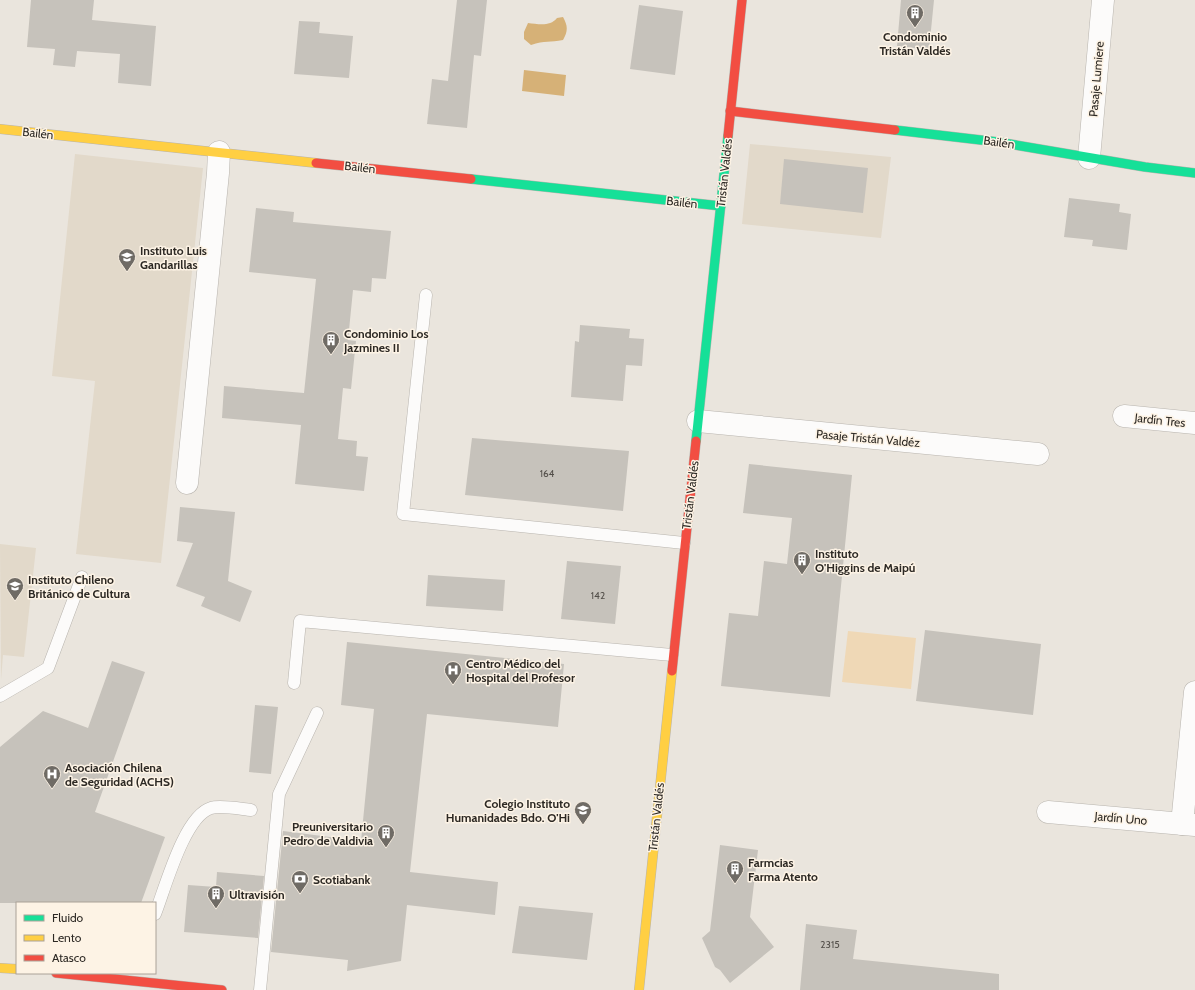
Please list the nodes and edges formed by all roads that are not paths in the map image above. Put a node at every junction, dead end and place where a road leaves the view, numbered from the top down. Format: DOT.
graph roads {
  1 [pos="742,0"];
  2 [pos="1103,0"];
  3 [pos="730,111"];
  4 [pos="0,129"];
  5 [pos="219,152"];
  6 [pos="1089,158"];
  7 [pos="1195,173"];
  8 [pos="720,206"];
  9 [pos="426,295"];
  10 [pos="1124,416"];
  11 [pos="698,421"];
  12 [pos="1195,423"];
  13 [pos="1038,454"];
  14 [pos="187,483"];
  15 [pos="684,543"];
  16 [pos="82,577"];
  17 [pos="672,655"];
  18 [pos="294,683"];
  19 [pos="1195,692"];
  20 [pos="0,696"];
  21 [pos="317,713"];
  22 [pos="251,810"];
  23 [pos="1048,812"];
  24 [pos="1188,824"];
  25 [pos="156,911"];
  26 [pos="0,968"];
  27 [pos="16,969"];
  28 [pos="75,974"];
  29 [pos="132,977"];
  30 [pos="222,990"];
  31 [pos="260,990"];
  32 [pos="638,990"];
  1 -- 3 [label="street, Tristán Valdés"];
  2 -- 6 [label="street, Pasaje Lumiere"];
  3 -- 6 [label="street, Bailén"];
  3 -- 8 [label="street, Tristán Valdés"];
  4 -- 5 [label="street, Bailén"];
  5 -- 8 [label="street, Bailén"];
  5 -- 14 [label="street"];
  6 -- 7 [label="street, Bailén"];
  8 -- 11 [label="street, Tristán Valdés"];
  9 -- 15 [label="lane"];
  10 -- 12 [label="street, Jardín Tres"];
  11 -- 13 [label="street, Pasaje Tristán Valdéz"];
  11 -- 15 [label="street, Tristán Valdés"];
  15 -- 17 [label="street, Tristán Valdés"];
  16 -- 20 [label="lane"];
  17 -- 18 [label="lane"];
  17 -- 32 [label="street, Tristán Valdés"];
  19 -- 24 [label="street"];
  21 -- 31 [label="lane"];
  22 -- 25 [label="lane"];
  23 -- 24 [label="street, Jardín Uno"];
  26 -- 27 [label="street"];
  28 -- 29 [label="street"];
  29 -- 30 [label="street"];
}
